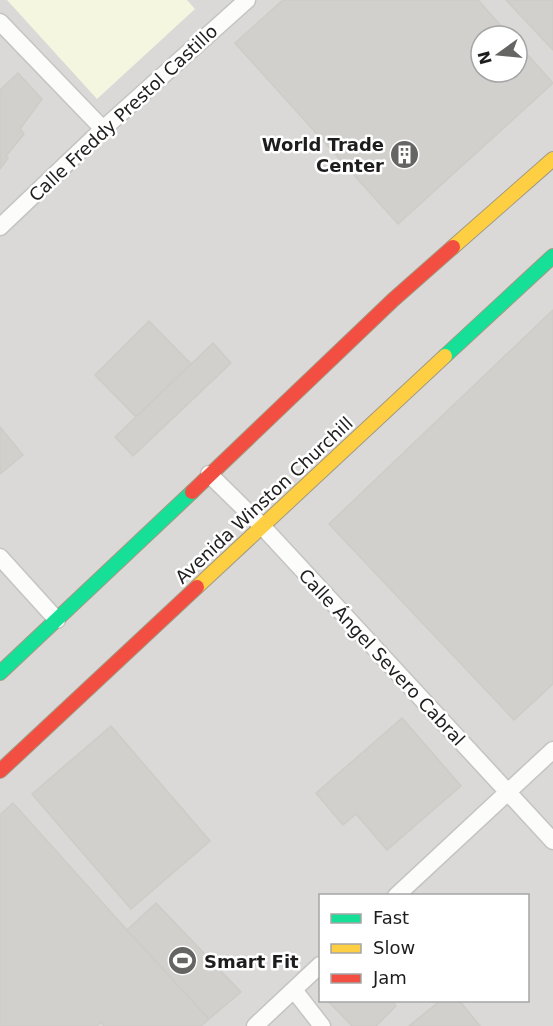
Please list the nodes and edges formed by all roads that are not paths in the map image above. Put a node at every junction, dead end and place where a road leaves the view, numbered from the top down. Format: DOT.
graph roads {
  1 [pos="246,0"];
  2 [pos="0,22"];
  3 [pos="104,129"];
  4 [pos="553,159"];
  5 [pos="0,227"];
  6 [pos="553,256"];
  7 [pos="209,474"];
  8 [pos="262,526"];
  9 [pos="0,557"];
  10 [pos="57,620"];
  11 [pos="0,673"];
  12 [pos="553,750"];
  13 [pos="0,771"];
  14 [pos="507,792"];
  15 [pos="553,841"];
  16 [pos="398,894"];
  17 [pos="319,967"];
  18 [pos="294,990"];
  19 [pos="255,1026"];
  20 [pos="322,1026"];
  1 -- 3 [label="street, Calle Freddy Prestol Castillo"];
  2 -- 3 [label="street"];
  3 -- 5 [label="street, Calle Freddy Prestol Castillo"];
  4 -- 7 [label="main road"];
  6 -- 8 [label="main road, Avenida Winston Churchill"];
  7 -- 8 [label="street, Calle Ángel Severo Cabral"];
  7 -- 10 [label="main road"];
  8 -- 13 [label="main road, Avenida Winston Churchill"];
  8 -- 14 [label="street, Calle Ángel Severo Cabral"];
  9 -- 10 [label="street"];
  10 -- 11 [label="main road"];
  12 -- 14 [label="street"];
  14 -- 15 [label="street, Calle Ángel Severo Cabral"];
  14 -- 16 [label="street"];
  17 -- 18 [label="street"];
  18 -- 19 [label="street"];
  18 -- 20 [label="street"];
}
